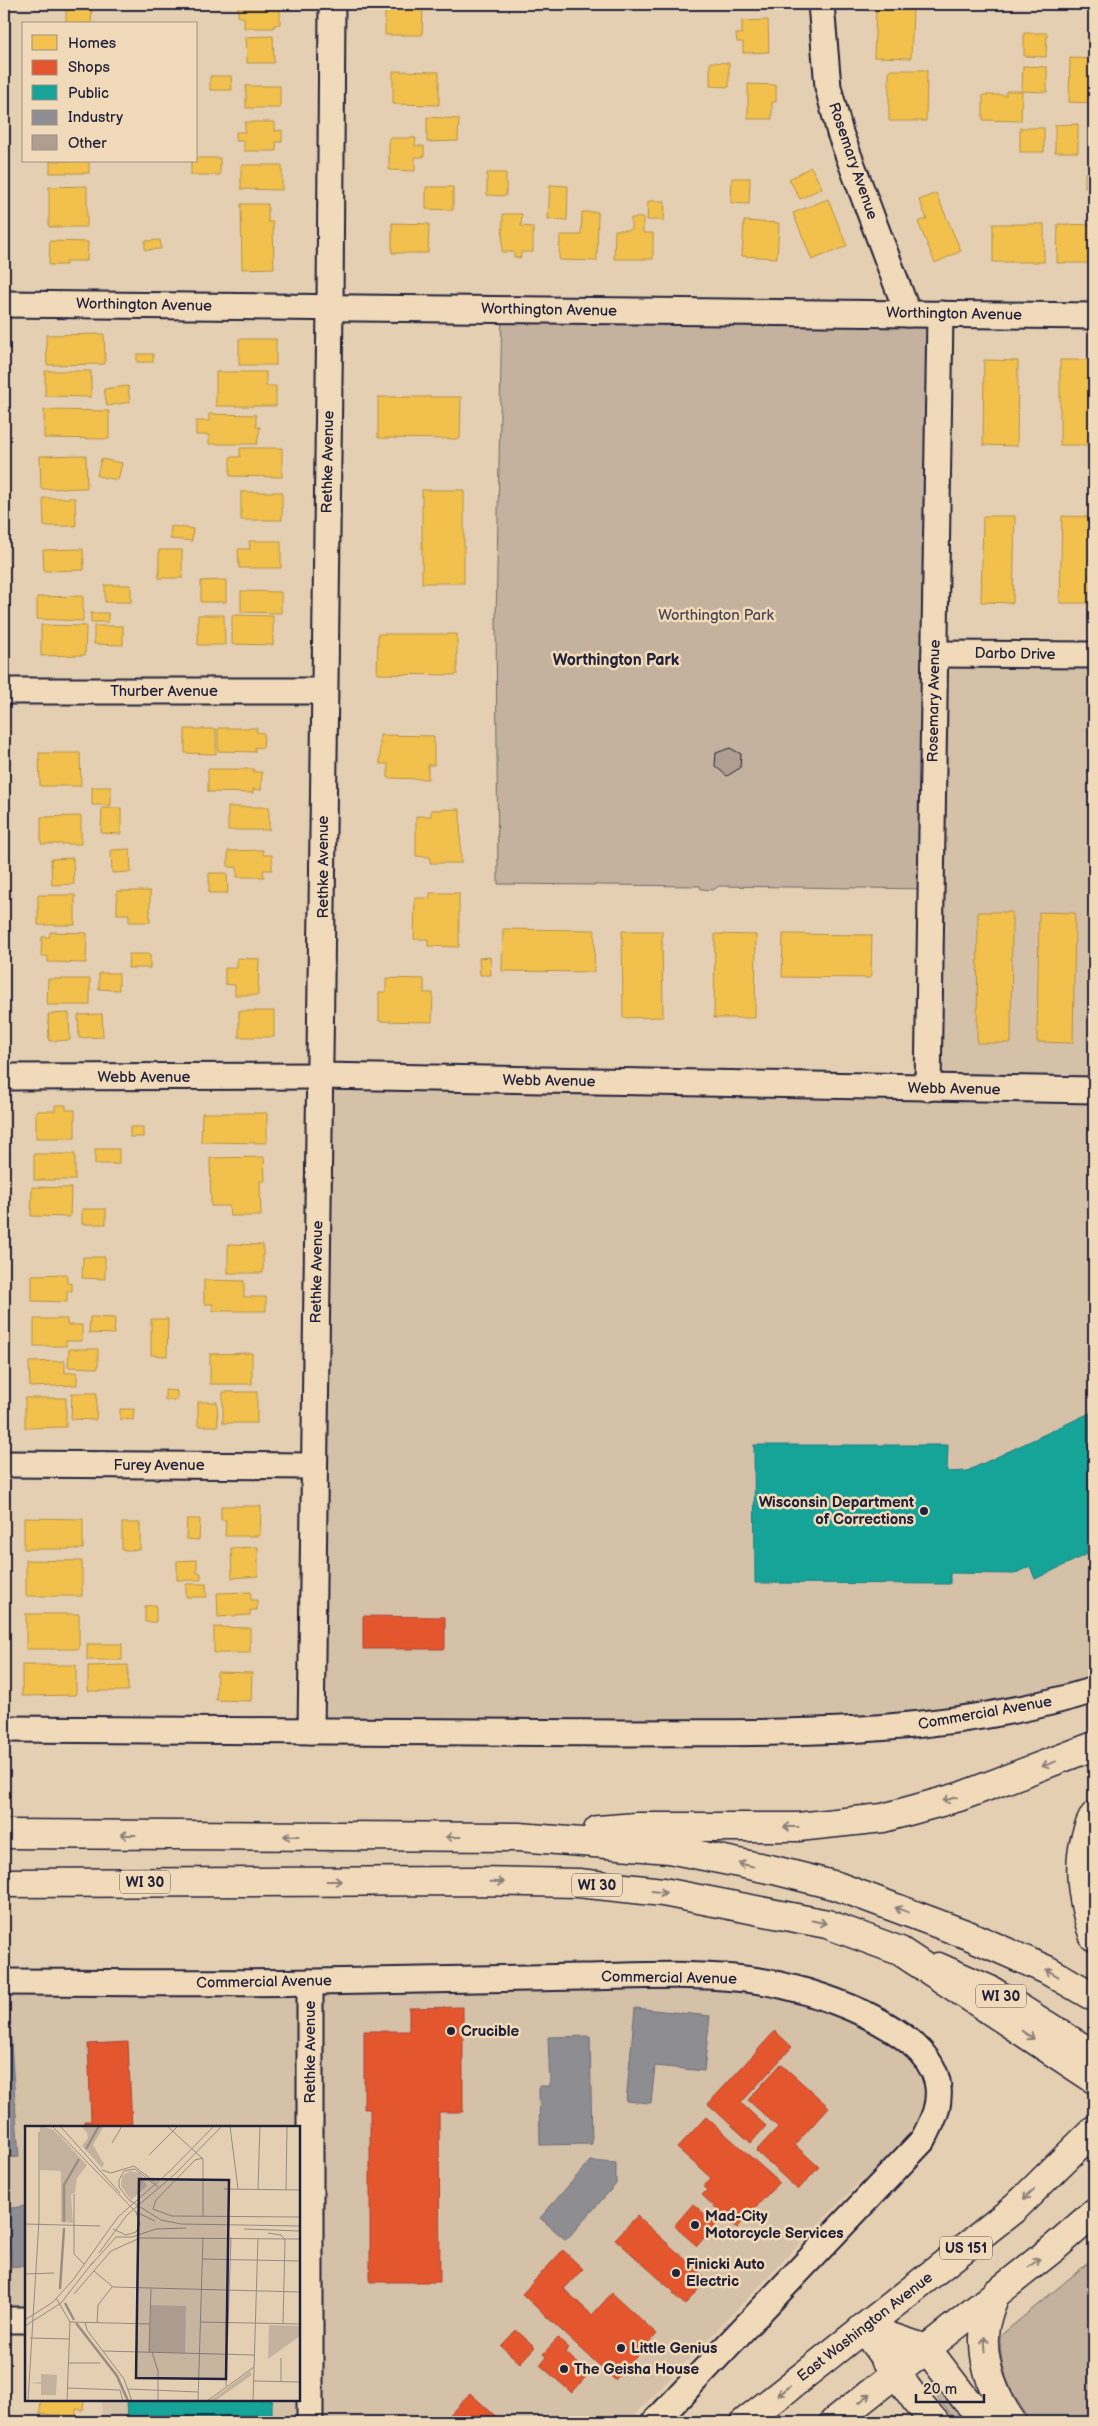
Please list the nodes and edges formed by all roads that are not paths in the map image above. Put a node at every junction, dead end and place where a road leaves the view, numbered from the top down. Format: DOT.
graph roads {
  1 [pos="332,4"];
  2 [pos="821,4"];
  3 [pos="4,304"];
  4 [pos="330,307"];
  5 [pos="908,314"];
  6 [pos="940,314"];
  7 [pos="1094,316"];
  8 [pos="935,654"];
  9 [pos="1094,655"];
  10 [pos="4,691"];
  11 [pos="324,691"];
  12 [pos="321,1076"];
  13 [pos="4,1077"];
  14 [pos="928,1088"];
  15 [pos="1094,1090"];
  16 [pos="4,1464"];
  17 [pos="313,1466"];
  18 [pos="1094,1690"];
  19 [pos="4,1729"];
  20 [pos="311,1731"];
  21 [pos="1094,1746"];
  22 [pos="1094,1816"];
  23 [pos="4,1834"];
  24 [pos="519,1838"];
  25 [pos="286,1881"];
  26 [pos="4,1884"];
  27 [pos="4,1896"];
  28 [pos="1094,1937"];
  29 [pos="900,1951"];
  30 [pos="4,1982"];
  31 [pos="310,1982"];
  32 [pos="1094,1997"];
  33 [pos="1094,2055"];
  34 [pos="1094,2079"];
  35 [pos="1094,2130"];
  36 [pos="1094,2213"];
  37 [pos="996,2293"];
  38 [pos="4,2320"];
  39 [pos="25,2320"];
  40 [pos="864,2328"];
  41 [pos="927,2349"];
  42 [pos="896,2373"];
  43 [pos="310,2422"];
  44 [pos="655,2422"];
  45 [pos="745,2422"];
  46 [pos="834,2422"];
  47 [pos="935,2422"];
  48 [pos="988,2422"];
  49 [pos="1012,2422"];
  1 -- 4 [label="street, Rethke Avenue"];
  2 -- 5 [label="street, Rosemary Avenue"];
  3 -- 4 [label="street, Worthington Avenue"];
  4 -- 5 [label="street, Worthington Avenue"];
  4 -- 11 [label="street, Rethke Avenue"];
  5 -- 6 [label="street, Worthington Avenue"];
  6 -- 7 [label="street, Worthington Avenue"];
  6 -- 8 [label="street, Rosemary Avenue"];
  8 -- 9 [label="street, Darbo Drive"];
  8 -- 14 [label="street, Rosemary Avenue"];
  10 -- 11 [label="street, Thurber Avenue"];
  11 -- 12 [label="street, Rethke Avenue"];
  12 -- 13 [label="street, Webb Avenue"];
  12 -- 14 [label="street, Webb Avenue"];
  12 -- 17 [label="street, Rethke Avenue"];
  14 -- 15 [label="street, Webb Avenue"];
  16 -- 17 [label="street, Furey Avenue"];
  17 -- 20 [label="street, Rethke Avenue"];
  18 -- 20 [label="street, Commercial Avenue"];
  19 -- 20 [label="street, Commercial Avenue"];
  21 -- 24 [label="main road, one-way"];
  22 -- 28 [label="main road"];
  24 -- 23 [label="main road, WI 30, one-way"];
  32 -- 24 [label="main road, WI 30, one-way"];
  25 -- 26 [label="main road, WI 30"];
  25 -- 27 [label="main road"];
  25 -- 29 [label="main road, WI 30, one-way"];
  29 -- 33 [label="main road, WI 30"];
  29 -- 34 [label="main road, one-way"];
  30 -- 31 [label="street, Commercial Avenue"];
  31 -- 43 [label="street, Rethke Avenue"];
  31 -- 44 [label="street, Commercial Avenue"];
  35 -- 40 [label="main road, East Washington Avenue / US 151, one-way"];
  37 -- 36 [label="main road, one-way"];
  37 -- 41 [label="main road"];
  49 -- 37 [label="main road, one-way"];
  38 -- 39 [label="street"];
  40 -- 41 [label="main road"];
  40 -- 42 [label="main road"];
  40 -- 45 [label="main road, East Washington Avenue / US 151, one-way"];
  41 -- 42 [label="main road"];
  41 -- 48 [label="main road"];
  46 -- 42 [label="main road, one-way"];
  42 -- 47 [label="main road"];
}
